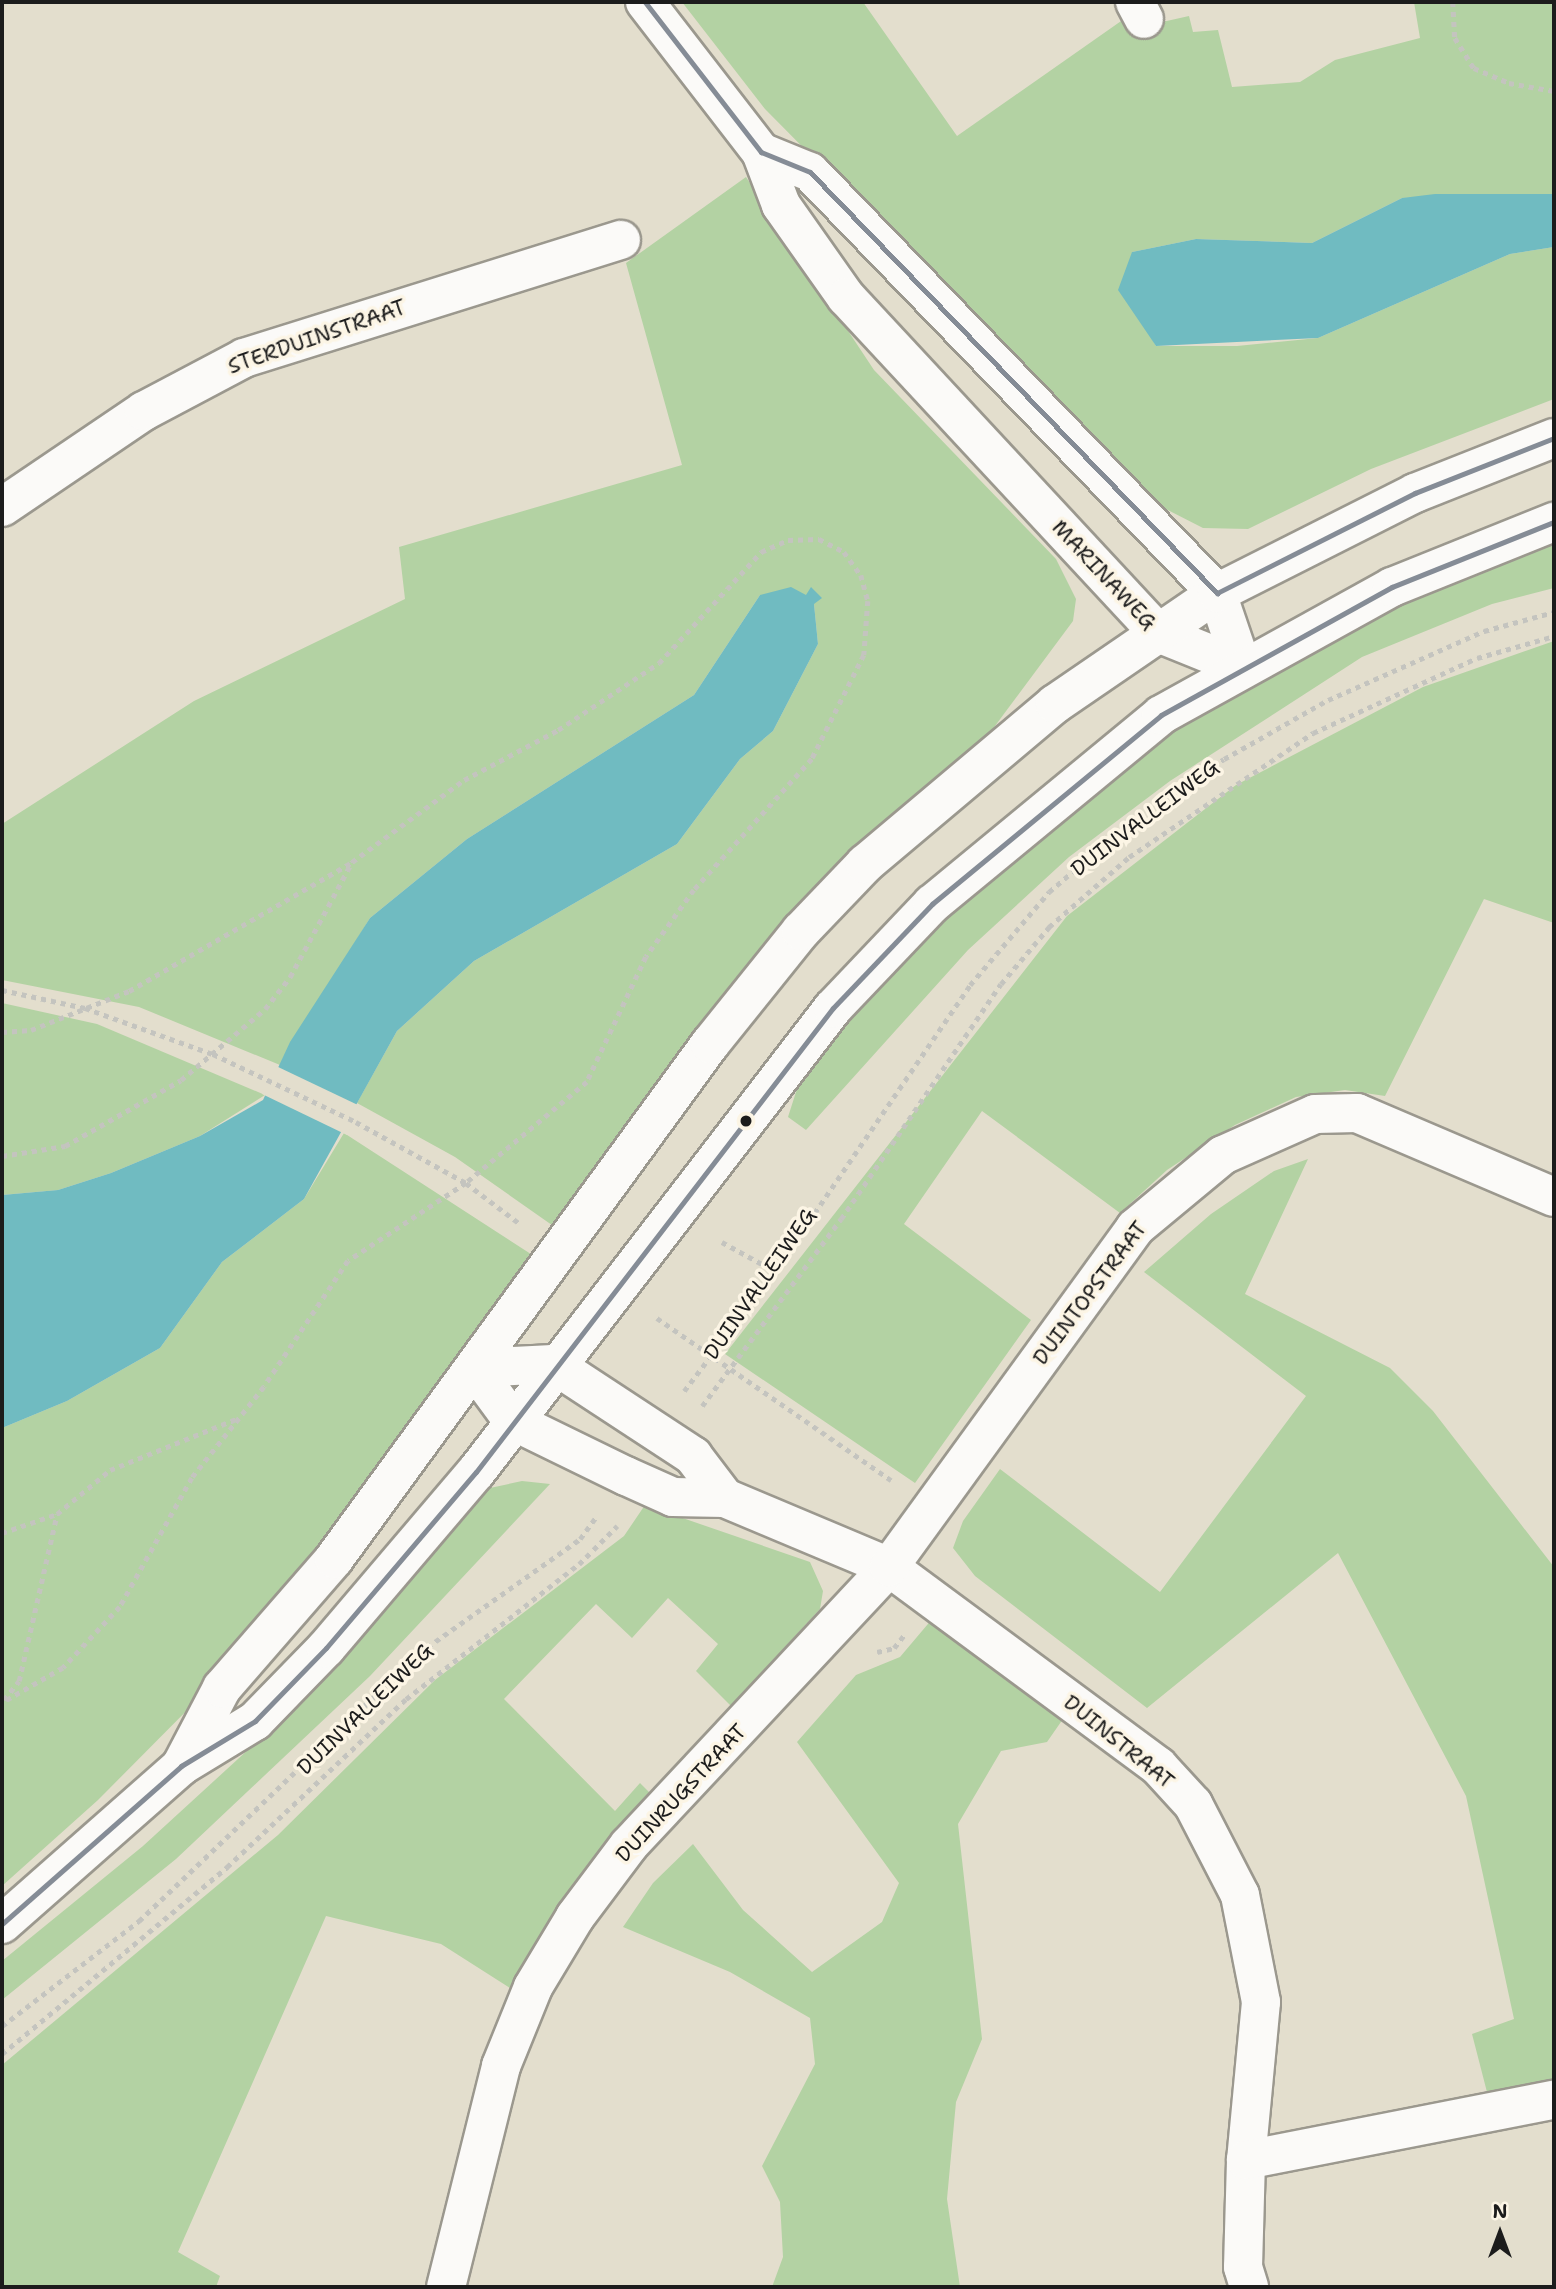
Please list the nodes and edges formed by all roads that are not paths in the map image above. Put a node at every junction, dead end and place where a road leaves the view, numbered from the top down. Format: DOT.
graph roads {
  1 [pos="645,2"];
  2 [pos="761,152"];
  3 [pos="621,240"];
  4 [pos="1554,439"];
  5 [pos="2,507"];
  6 [pos="1554,522"];
  7 [pos="1217,593"];
  8 [pos="1158,633"];
  9 [pos="1242,667"];
  10 [pos="1554,1197"];
  11 [pos="554,1364"];
  12 [pos="474,1368"];
  13 [pos="513,1421"];
  14 [pos="725,1498"];
  15 [pos="889,1567"];
  16 [pos="181,1766"];
  17 [pos="2,1924"];
  18 [pos="1553,2100"];
  19 [pos="1246,2160"];
  20 [pos="446,2287"];
  21 [pos="1249,2287"];
  1 -- 2 [label="street, MARINAWEG"];
  2 -- 7 [label="street"];
  2 -- 8 [label="street, MARINAWEG"];
  3 -- 5 [label="street, STERDUINSTRAAT"];
  4 -- 7 [label="street"];
  6 -- 9 [label="street"];
  7 -- 8 [label="street"];
  7 -- 9 [label="street"];
  8 -- 9 [label="street, MARINAWEG"];
  8 -- 12 [label="street"];
  9 -- 11 [label="street"];
  10 -- 15 [label="street, DUINTOPSTRAAT"];
  11 -- 12 [label="street"];
  11 -- 13 [label="street"];
  11 -- 14 [label="street, DUINSTRAAT"];
  12 -- 13 [label="street, DUINSTRAAT"];
  12 -- 16 [label="street"];
  13 -- 14 [label="street, DUINSTRAAT"];
  13 -- 16 [label="street"];
  14 -- 15 [label="street, DUINSTRAAT"];
  15 -- 19 [label="street, DUINSTRAAT"];
  15 -- 20 [label="street, DUINRUGSTRAAT"];
  16 -- 17 [label="street"];
  18 -- 19 [label="street"];
  19 -- 21 [label="street, DUINSTRAAT"];
}
